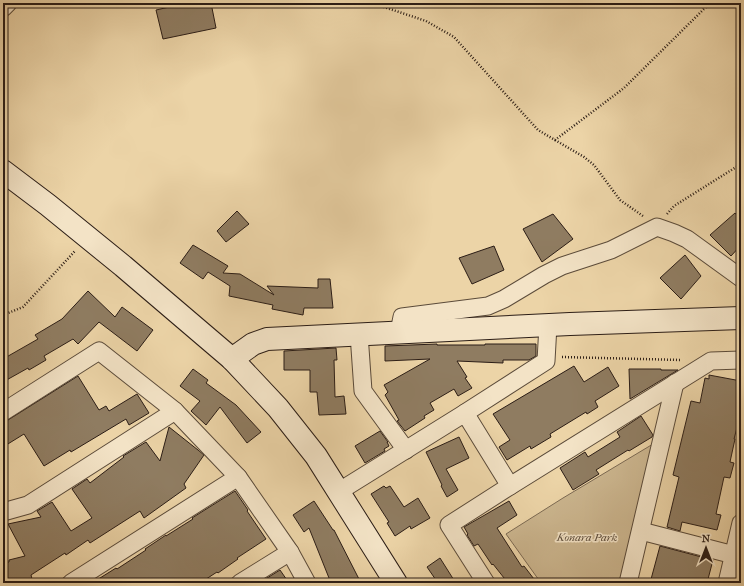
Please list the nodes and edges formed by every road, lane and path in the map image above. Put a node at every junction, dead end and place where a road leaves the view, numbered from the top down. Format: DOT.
graph roads {
  1 [pos="8,3"];
  2 [pos="372,3"];
  3 [pos="710,3"];
  4 [pos="3,8"];
  5 [pos="555,140"];
  6 [pos="741,164"];
  7 [pos="3,170"];
  8 [pos="657,227"];
  9 [pos="87,237"];
  10 [pos="741,277"];
  11 [pos="3,315"];
  12 [pos="741,318"];
  13 [pos="548,325"];
  14 [pos="399,332"];
  15 [pos="359,334"];
  16 [pos="547,357"];
  17 [pos="232,359"];
  18 [pos="741,360"];
  19 [pos="711,361"];
  20 [pos="675,383"];
  21 [pos="3,412"];
  22 [pos="175,412"];
  23 [pos="465,413"];
  24 [pos="406,450"];
  25 [pos="238,477"];
  26 [pos="510,486"];
  27 [pos="338,492"];
  28 [pos="3,512"];
  29 [pos="741,523"];
  30 [pos="640,531"];
  31 [pos="290,552"];
  32 [pos="734,555"];
  33 [pos="71,583"];
  34 [pos="240,583"];
  35 [pos="307,583"];
  36 [pos="396,583"];
  37 [pos="486,583"];
  38 [pos="628,583"];
  39 [pos="727,583"];
  1 -- 4 [label="street"];
  2 -- 5 [label="path"];
  3 -- 5 [label="path"];
  5 -- 8 [label="path"];
  6 -- 8 [label="path"];
  7 -- 9 [label="street"];
  8 -- 10 [label="street"];
  8 -- 14 [label="street"];
  9 -- 11 [label="path"];
  9 -- 17 [label="street"];
  12 -- 13 [label="street"];
  13 -- 14 [label="street"];
  13 -- 16 [label="street"];
  14 -- 15 [label="street"];
  15 -- 17 [label="street"];
  15 -- 24 [label="street"];
  16 -- 19 [label="path"];
  16 -- 23 [label="street"];
  17 -- 27 [label="street"];
  18 -- 19 [label="street"];
  19 -- 20 [label="street"];
  20 -- 26 [label="street"];
  20 -- 30 [label="street"];
  21 -- 22 [label="street"];
  22 -- 25 [label="street"];
  22 -- 28 [label="street"];
  23 -- 24 [label="street"];
  23 -- 26 [label="street"];
  24 -- 27 [label="street"];
  25 -- 31 [label="street"];
  25 -- 33 [label="street"];
  26 -- 37 [label="street"];
  27 -- 36 [label="street"];
  29 -- 32 [label="street"];
  30 -- 32 [label="street"];
  30 -- 38 [label="street"];
  31 -- 34 [label="street"];
  31 -- 35 [label="street"];
  32 -- 39 [label="street"];
}
